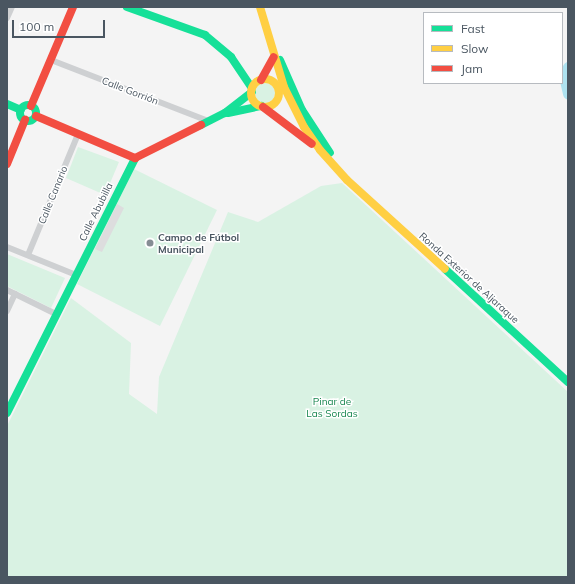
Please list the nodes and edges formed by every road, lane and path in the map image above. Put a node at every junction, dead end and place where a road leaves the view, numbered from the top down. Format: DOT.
graph roads {
  1 [pos="12,7"];
  2 [pos="73,7"];
  3 [pos="127,7"];
  4 [pos="260,7"];
  5 [pos="7,18"];
  6 [pos="266,24"];
  7 [pos="274,57"];
  8 [pos="51,60"];
  9 [pos="284,70"];
  10 [pos="243,71"];
  11 [pos="260,80"];
  12 [pos="281,88"];
  13 [pos="252,90"];
  14 [pos="7,104"];
  15 [pos="31,106"];
  16 [pos="262,106"];
  17 [pos="21,110"];
  18 [pos="302,110"];
  19 [pos="225,113"];
  20 [pos="36,116"];
  21 [pos="25,120"];
  22 [pos="208,121"];
  23 [pos="78,134"];
  24 [pos="320,150"];
  25 [pos="135,158"];
  26 [pos="7,164"];
  27 [pos="358,189"];
  28 [pos="7,246"];
  29 [pos="28,255"];
  30 [pos="76,275"];
  31 [pos="7,290"];
  32 [pos="15,294"];
  33 [pos="7,311"];
  34 [pos="56,314"];
  35 [pos="568,382"];
  36 [pos="10,402"];
  37 [pos="7,413"];
  1 -- 5 [label="street"];
  2 -- 8 [label="street"];
  3 -- 10 [label="street"];
  4 -- 6 [label="street, Ronda Exterior de Aljaraque"];
  6 -- 7 [label="street, Ronda Exterior de Aljaraque"];
  6 -- 9 [label="street, Ronda Exterior de Aljaraque"];
  7 -- 11 [label="street"];
  7 -- 12 [label="street, Ronda Exterior de Aljaraque"];
  8 -- 15 [label="street"];
  8 -- 22 [label="street, Calle Gorrión"];
  9 -- 12 [label="street"];
  9 -- 18 [label="street, Ronda Exterior de Aljaraque"];
  10 -- 11 [label="street"];
  10 -- 13 [label="street"];
  11 -- 12 [label="street"];
  11 -- 13 [label="street"];
  12 -- 16 [label="street"];
  12 -- 18 [label="street"];
  12 -- 24 [label="street, Ronda Exterior de Aljaraque"];
  13 -- 16 [label="street"];
  13 -- 19 [label="street"];
  14 -- 17 [label="street"];
  15 -- 17 [label="street"];
  15 -- 20 [label="street"];
  16 -- 19 [label="street"];
  16 -- 24 [label="street"];
  17 -- 21 [label="street"];
  18 -- 27 [label="street, Ronda Exterior de Aljaraque"];
  19 -- 22 [label="street"];
  20 -- 21 [label="street"];
  20 -- 23 [label="street"];
  21 -- 26 [label="street"];
  22 -- 25 [label="street"];
  23 -- 25 [label="street"];
  23 -- 29 [label="street, Calle Canario"];
  24 -- 27 [label="street, Ronda Exterior de Aljaraque"];
  25 -- 30 [label="street, Calle Abubilla"];
  27 -- 35 [label="street, Ronda Exterior de Aljaraque"];
  28 -- 29 [label="street"];
  29 -- 30 [label="street"];
  30 -- 34 [label="street, Calle Abubilla"];
  31 -- 32 [label="street"];
  32 -- 33 [label="street"];
  32 -- 34 [label="street"];
  34 -- 36 [label="street, Calle Abubilla"];
  36 -- 37 [label="street, Calle Abubilla"];
}
